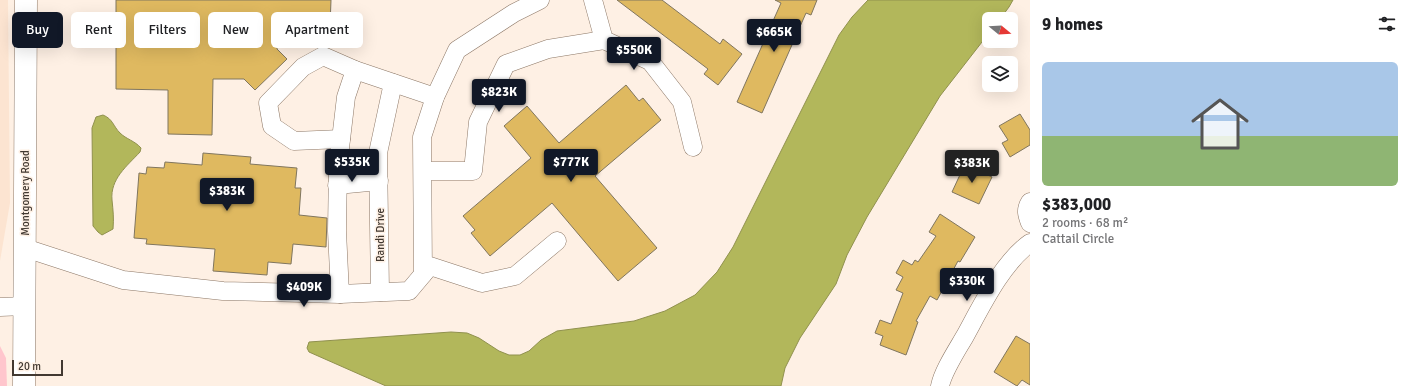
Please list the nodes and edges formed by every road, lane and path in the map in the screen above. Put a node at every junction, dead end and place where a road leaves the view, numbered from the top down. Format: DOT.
graph roads {
  1 [pos="26,0"];
  2 [pos="540,0"];
  3 [pos="593,0"];
  4 [pos="511,7"];
  5 [pos="604,40"];
  6 [pos="355,70"];
  7 [pos="393,83"];
  8 [pos="435,97"];
  9 [pos="341,139"];
  10 [pos="693,147"];
  11 [pos="423,171"];
  12 [pos="379,181"];
  13 [pos="337,185"];
  14 [pos="1030,202"];
  15 [pos="1030,223"];
  16 [pos="557,241"];
  17 [pos="1030,243"];
  18 [pos="25,248"];
  19 [pos="423,274"];
  20 [pos="380,292"];
  21 [pos="340,294"];
  22 [pos="25,306"];
  23 [pos="0,307"];
  24 [pos="24,386"];
  25 [pos="940,386"];
  1 -- 18 [label="street, Montgomery Road"];
  2 -- 4 [label="street"];
  3 -- 5 [label="street"];
  4 -- 8 [label="street"];
  5 -- 10 [label="street"];
  5 -- 11 [label="street"];
  6 -- 7 [label="street"];
  6 -- 9 [label="street"];
  6 -- 9 [label="street"];
  7 -- 8 [label="street"];
  7 -- 12 [label="street, Randi Drive"];
  8 -- 11 [label="street"];
  9 -- 13 [label="street"];
  11 -- 19 [label="street"];
  12 -- 13 [label="street"];
  12 -- 20 [label="street, Randi Drive"];
  13 -- 21 [label="street"];
  14 -- 15 [label="street"];
  16 -- 19 [label="street"];
  17 -- 25 [label="street"];
  18 -- 21 [label="street"];
  18 -- 22 [label="street, Montgomery Road"];
  19 -- 20 [label="street"];
  20 -- 21 [label="street"];
  22 -- 23 [label="street"];
  22 -- 24 [label="street, Montgomery Road"];
}
